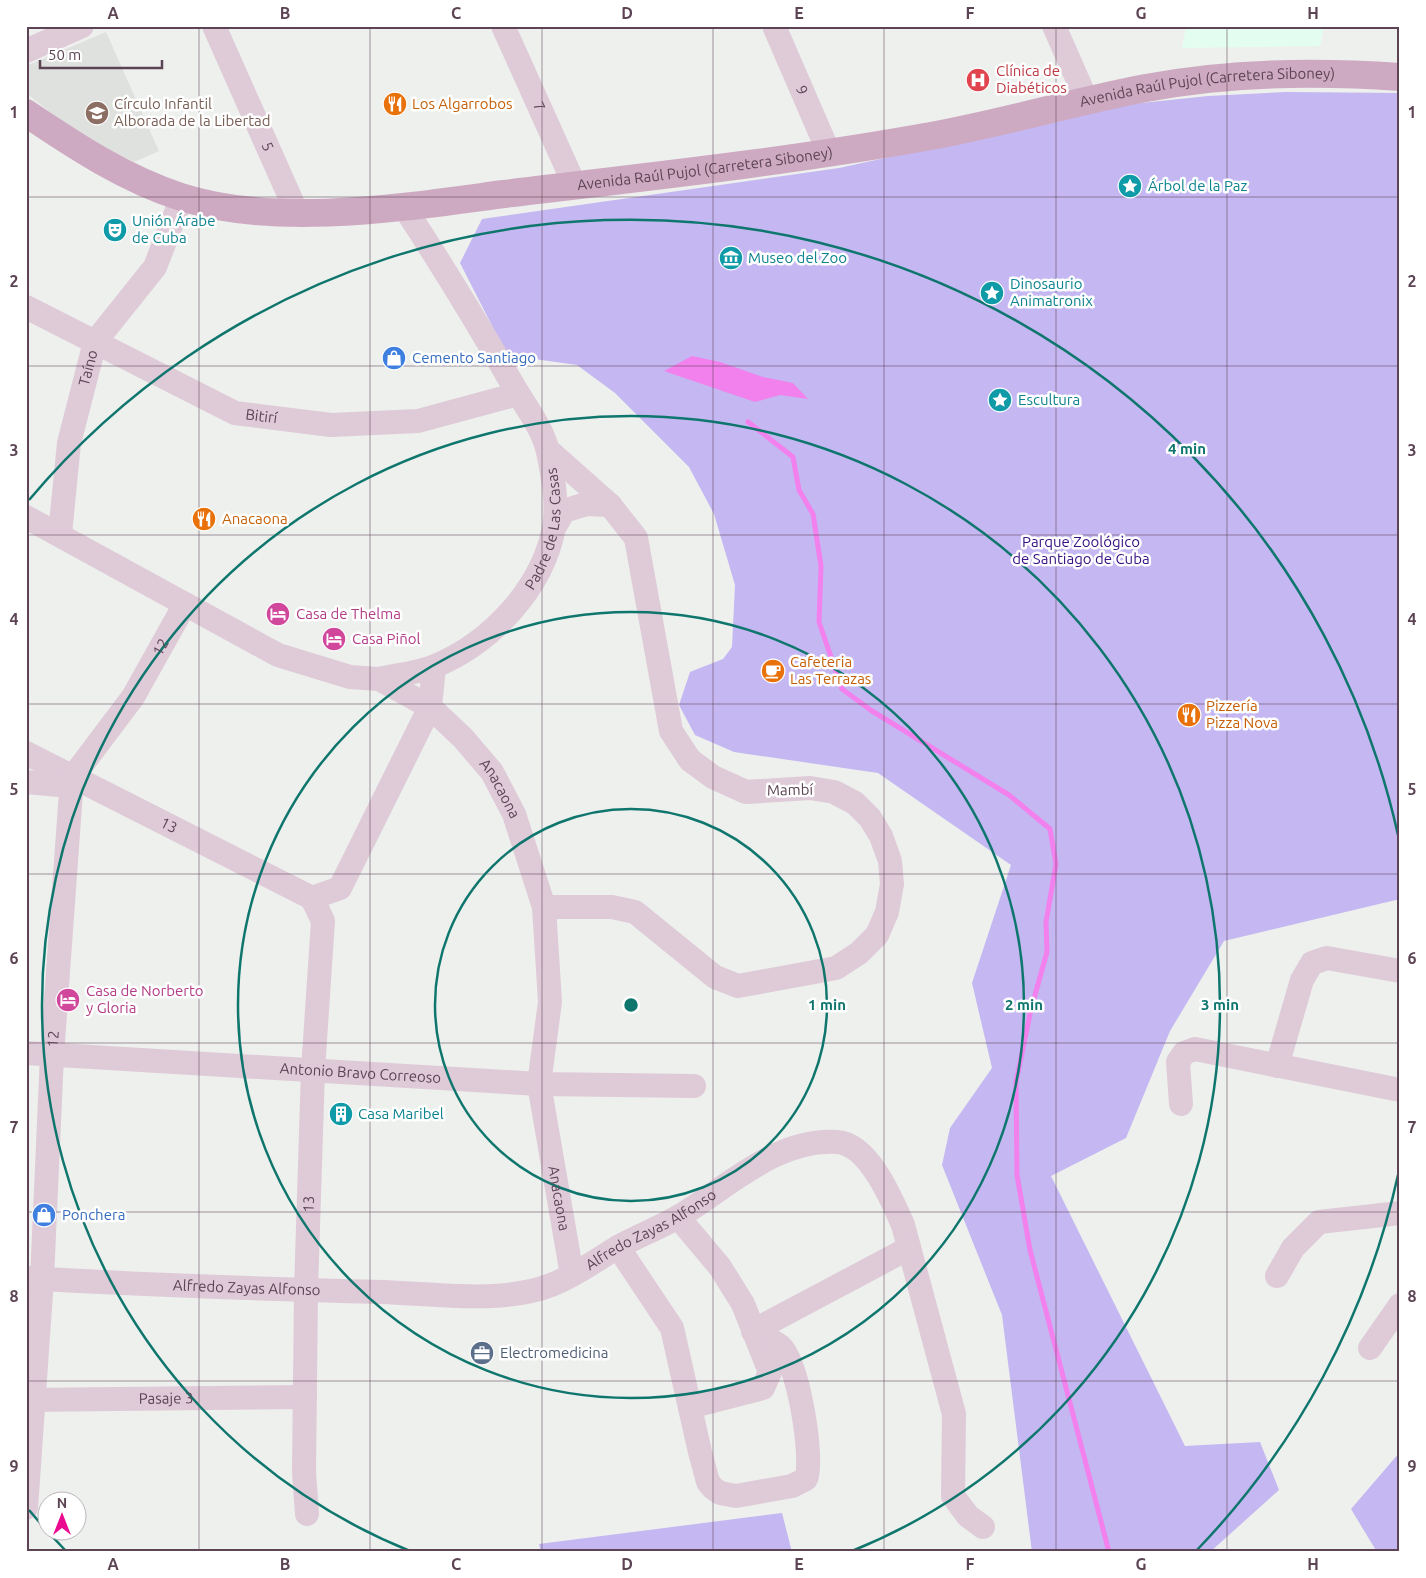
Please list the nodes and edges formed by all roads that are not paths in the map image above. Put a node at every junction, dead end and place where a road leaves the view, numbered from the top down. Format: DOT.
graph roads {
  1 [pos="82,26"];
  2 [pos="214,26"];
  3 [pos="503,26"];
  4 [pos="774,26"];
  5 [pos="1054,26"];
  6 [pos="26,51"];
  7 [pos="1400,77"];
  8 [pos="1087,102"];
  9 [pos="26,113"];
  10 [pos="830,153"];
  11 [pos="575,186"];
  12 [pos="182,197"];
  13 [pos="404,207"];
  14 [pos="297,213"];
  15 [pos="26,307"];
  16 [pos="95,342"];
  17 [pos="518,394"];
  18 [pos="548,450"];
  19 [pos="610,505"];
  20 [pos="26,517"];
  21 [pos="554,528"];
  22 [pos="60,534"];
  23 [pos="185,604"];
  24 [pos="434,666"];
  25 [pos="379,679"];
  26 [pos="430,706"];
  27 [pos="26,753"];
  28 [pos="72,778"];
  29 [pos="26,782"];
  30 [pos="312,898"];
  31 [pos="544,907"];
  32 [pos="1400,971"];
  33 [pos="26,1053"];
  34 [pos="52,1055"];
  35 [pos="1277,1066"];
  36 [pos="313,1070"];
  37 [pos="539,1084"];
  38 [pos="694,1086"];
  39 [pos="1400,1090"];
  40 [pos="1181,1104"];
  41 [pos="1400,1212"];
  42 [pos="678,1217"];
  43 [pos="618,1247"];
  44 [pos="909,1248"];
  45 [pos="572,1275"];
  46 [pos="1277,1276"];
  47 [pos="34,1278"];
  48 [pos="306,1290"];
  49 [pos="1400,1305"];
  50 [pos="753,1331"];
  51 [pos="1370,1348"];
  52 [pos="305,1397"];
  53 [pos="29,1400"];
  54 [pos="690,1407"];
  55 [pos="26,1508"];
  56 [pos="307,1514"];
  57 [pos="983,1527"];
  1 -- 6 [label="street"];
  2 -- 14 [label="street, 5"];
  3 -- 11 [label="street, 7"];
  4 -- 10 [label="street, 9"];
  5 -- 8 [label="street"];
  7 -- 8 [label="main road, Avenida Raúl Pujol (Carretera Siboney)"];
  8 -- 10 [label="main road, Avenida Raúl Pujol (Carretera Siboney)"];
  9 -- 12 [label="main road, Avenida Raúl Pujol (Carretera Siboney)"];
  10 -- 11 [label="main road, Avenida Raúl Pujol (Carretera Siboney)"];
  11 -- 13 [label="main road, Avenida Raúl Pujol (Carretera Siboney)"];
  12 -- 14 [label="main road, Avenida Raúl Pujol (Carretera Siboney)"];
  12 -- 16 [label="street, Taíno"];
  13 -- 14 [label="main road, Avenida Raúl Pujol (Carretera Siboney)"];
  13 -- 17 [label="street, Padre de Las Casas"];
  15 -- 16 [label="street, Bitirí"];
  16 -- 17 [label="street, Bitirí"];
  16 -- 22 [label="street, Taíno"];
  17 -- 18 [label="street, Padre de Las Casas"];
  18 -- 19 [label="street, Mambí"];
  18 -- 21 [label="street, Padre de Las Casas"];
  19 -- 21 [label="street"];
  19 -- 31 [label="street, Mambí"];
  20 -- 22 [label="street, Anacaona"];
  21 -- 24 [label="street, Padre de Las Casas"];
  22 -- 23 [label="street, Anacaona"];
  23 -- 25 [label="street, Anacaona"];
  23 -- 28 [label="street, 12"];
  24 -- 25 [label="street, Padre de Las Casas"];
  24 -- 26 [label="street"];
  25 -- 26 [label="street, Anacaona"];
  26 -- 30 [label="street"];
  26 -- 31 [label="street, Anacaona"];
  27 -- 28 [label="street, 13"];
  28 -- 29 [label="street"];
  28 -- 30 [label="street, 13"];
  28 -- 34 [label="street, 12"];
  30 -- 36 [label="street, 13"];
  31 -- 37 [label="street, Anacaona"];
  32 -- 35 [label="street"];
  33 -- 34 [label="street, Antonio Bravo Correoso"];
  34 -- 36 [label="street, Antonio Bravo Correoso"];
  34 -- 47 [label="street, 12"];
  35 -- 39 [label="street"];
  35 -- 40 [label="street"];
  36 -- 37 [label="street, Antonio Bravo Correoso"];
  36 -- 48 [label="street, 13"];
  37 -- 38 [label="street, Antonio Bravo Correoso"];
  37 -- 45 [label="street, Anacaona"];
  41 -- 46 [label="street"];
  42 -- 43 [label="street, Alfredo Zayas Alfonso"];
  42 -- 44 [label="street, Alfredo Zayas Alfonso"];
  42 -- 50 [label="street"];
  43 -- 45 [label="street, Alfredo Zayas Alfonso"];
  43 -- 54 [label="street"];
  44 -- 50 [label="street"];
  44 -- 57 [label="street, Alfredo Zayas Alfonso"];
  45 -- 48 [label="street, Alfredo Zayas Alfonso"];
  47 -- 48 [label="street, Alfredo Zayas Alfonso"];
  47 -- 53 [label="street, 12"];
  48 -- 52 [label="street, 13"];
  49 -- 51 [label="street"];
  50 -- 54 [label="street"];
  50 -- 54 [label="street"];
  52 -- 53 [label="street, Pasaje 3"];
  52 -- 56 [label="street, 13"];
  53 -- 55 [label="street, 12"];
}
